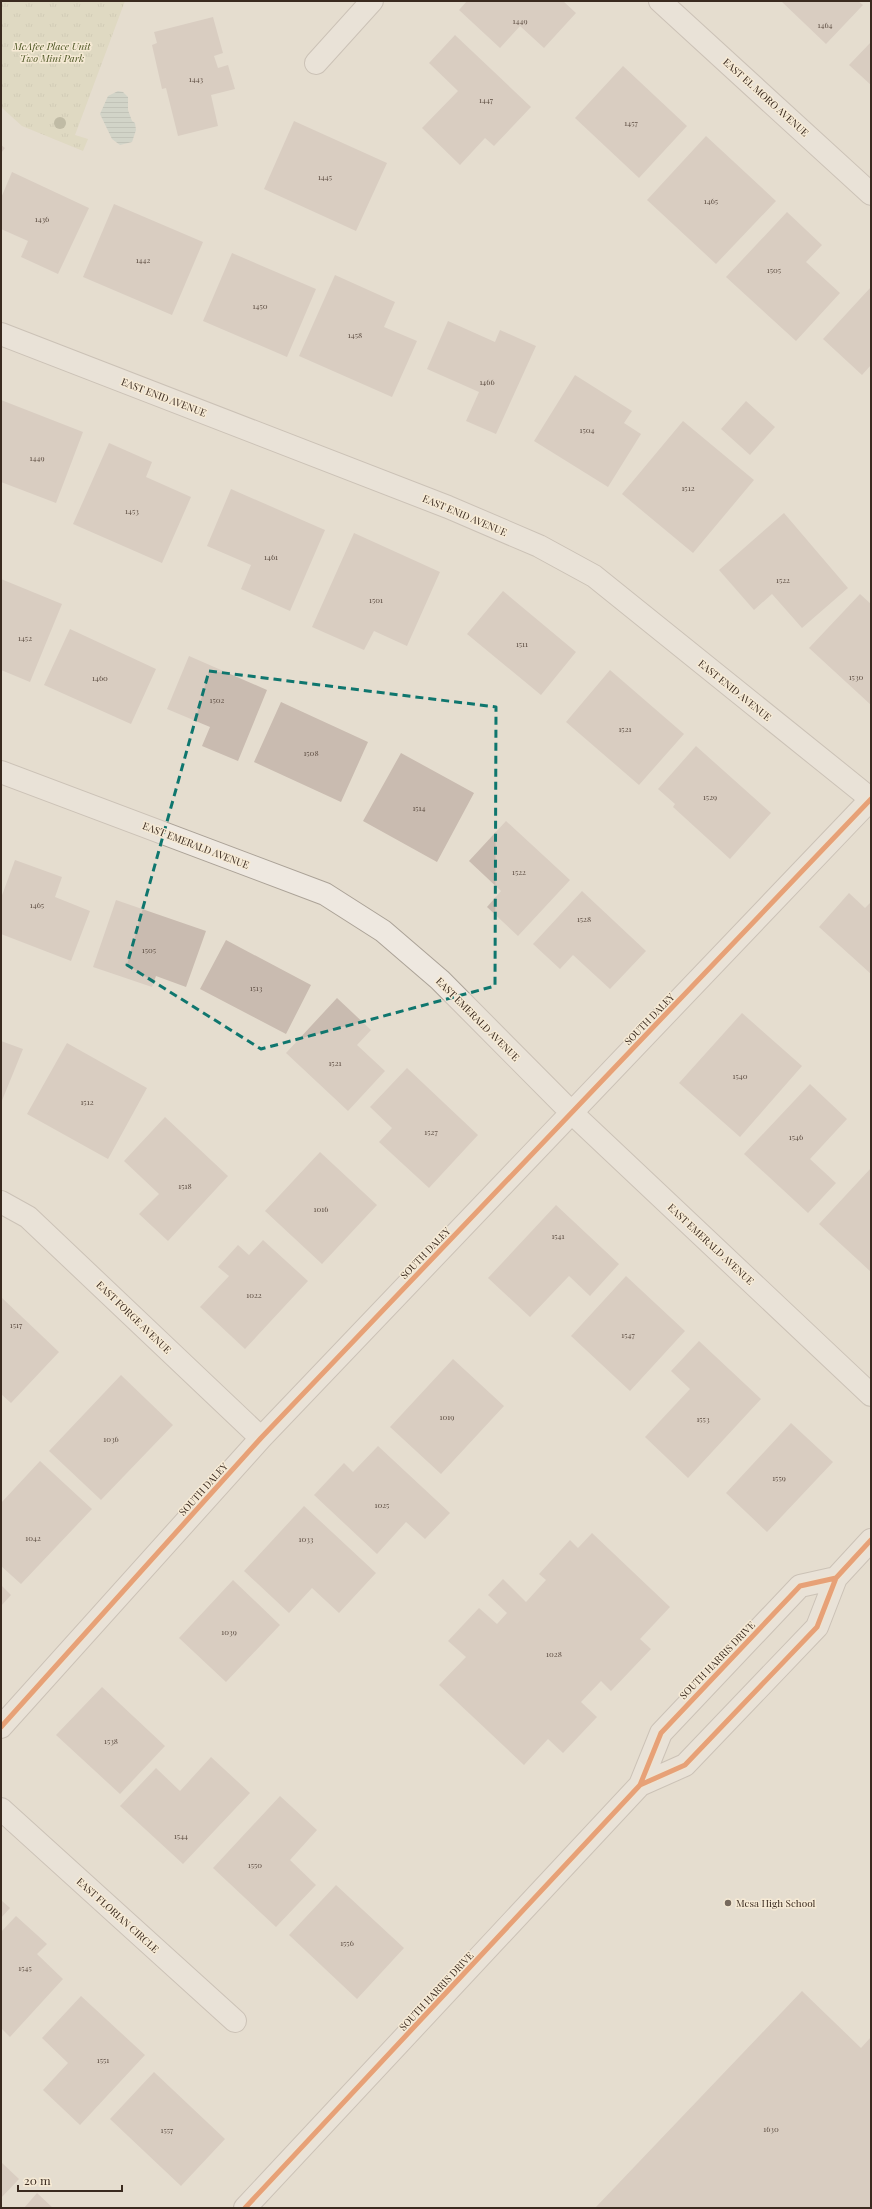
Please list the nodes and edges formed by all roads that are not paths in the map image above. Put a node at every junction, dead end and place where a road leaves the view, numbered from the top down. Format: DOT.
graph roads {
  1 [pos="372,1"];
  2 [pos="660,1"];
  3 [pos="316,63"];
  4 [pos="871,194"];
  5 [pos="1,334"];
  6 [pos="1,772"];
  7 [pos="871,799"];
  8 [pos="572,1113"];
  9 [pos="1,1202"];
  10 [pos="871,1395"];
  11 [pos="261,1438"];
  12 [pos="871,1540"];
  13 [pos="836,1578"];
  14 [pos="1,1727"];
  15 [pos="640,1785"];
  16 [pos="1,1809"];
  17 [pos="235,2022"];
  18 [pos="245,2208"];
  1 -- 3 [label="street"];
  2 -- 4 [label="street, EAST EL MORO AVENUE"];
  5 -- 7 [label="street, EAST ENID AVENUE"];
  6 -- 8 [label="street, EAST EMERALD AVENUE"];
  7 -- 8 [label="street, SOUTH DALEY"];
  8 -- 10 [label="street, EAST EMERALD AVENUE"];
  8 -- 11 [label="street, SOUTH DALEY"];
  9 -- 11 [label="street, EAST FORGE AVENUE"];
  11 -- 14 [label="street, SOUTH DALEY"];
  12 -- 13 [label="street, SOUTH HARRIS DRIVE"];
  13 -- 15 [label="street, SOUTH HARRIS DRIVE"];
  13 -- 15 [label="street, SOUTH HARRIS DRIVE"];
  15 -- 18 [label="street, SOUTH HARRIS DRIVE"];
  16 -- 17 [label="street, EAST FLORIAN CIRCLE"];
}
